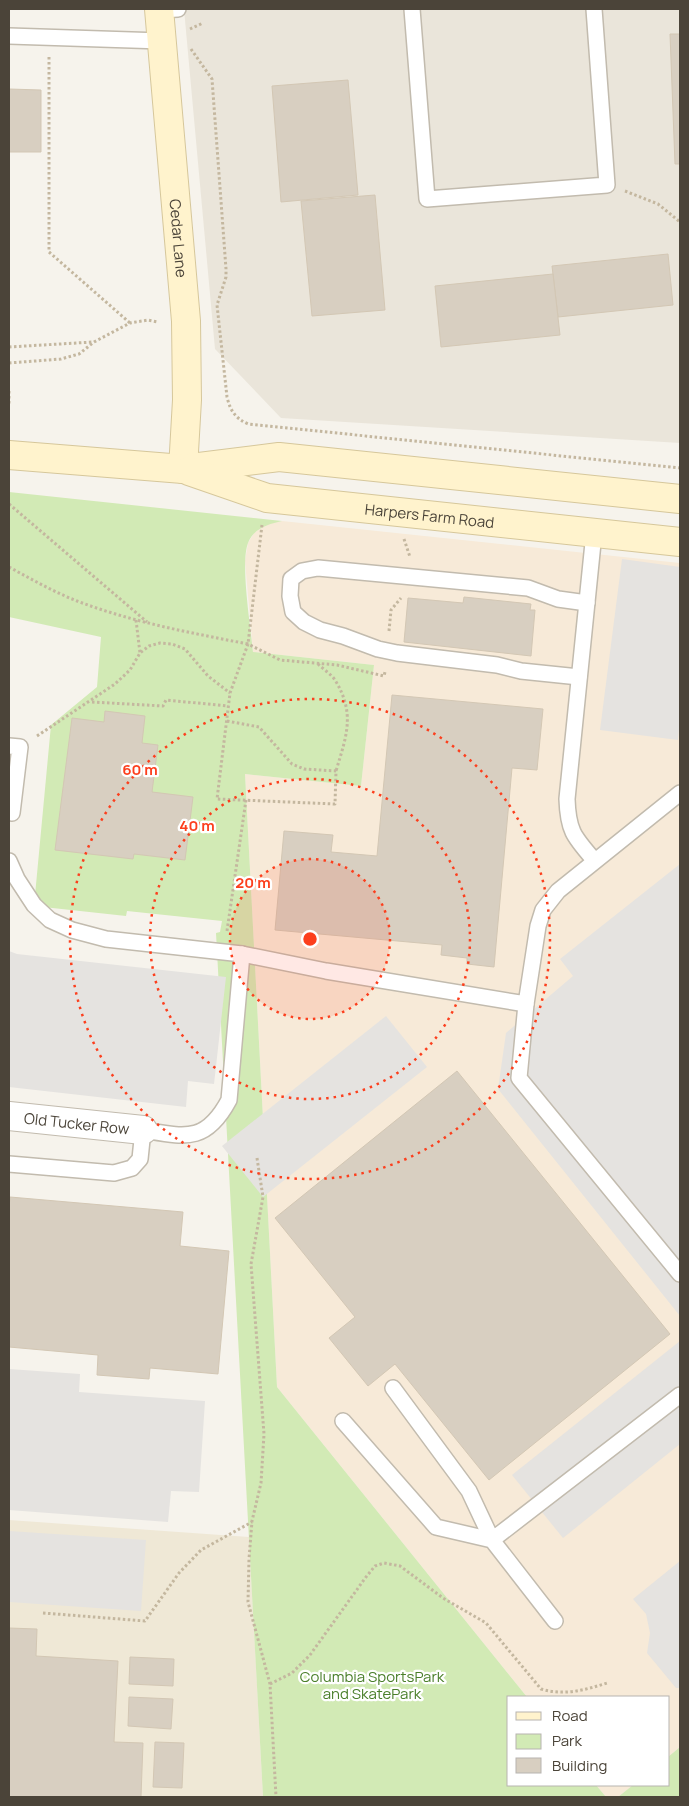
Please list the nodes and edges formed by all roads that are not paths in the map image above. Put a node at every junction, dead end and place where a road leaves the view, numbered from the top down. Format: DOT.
graph roads {
  1 [pos="165,9"];
  2 [pos="412,9"];
  3 [pos="594,9"];
  4 [pos="9,36"];
  5 [pos="162,41"];
  6 [pos="9,455"];
  7 [pos="183,469"];
  8 [pos="680,500"];
  9 [pos="594,533"];
  10 [pos="680,542"];
  11 [pos="587,603"];
  12 [pos="579,677"];
  13 [pos="14,746"];
  14 [pos="680,793"];
  15 [pos="9,812"];
  16 [pos="594,860"];
  17 [pos="9,861"];
  18 [pos="242,954"];
  19 [pos="526,1004"];
  20 [pos="9,1116"];
  21 [pos="143,1130"];
  22 [pos="9,1164"];
  23 [pos="680,1274"];
  24 [pos="393,1388"];
  25 [pos="680,1395"];
  26 [pos="343,1420"];
  27 [pos="492,1540"];
  28 [pos="554,1621"];
  1 -- 5 [label="main road, Cedar Lane"];
  2 -- 3 [label="lane"];
  4 -- 5 [label="lane"];
  5 -- 7 [label="main road, Cedar Lane"];
  6 -- 7 [label="main road, Harpers Farm Road"];
  7 -- 8 [label="main road, Harpers Farm Road"];
  7 -- 9 [label="main road, Harpers Farm Road"];
  9 -- 10 [label="main road, Harpers Farm Road"];
  9 -- 11 [label="lane"];
  11 -- 12 [label="lane"];
  11 -- 12 [label="lane"];
  12 -- 16 [label="lane"];
  13 -- 15 [label="lane"];
  14 -- 16 [label="lane"];
  16 -- 19 [label="lane"];
  17 -- 18 [label="lane"];
  18 -- 19 [label="lane"];
  18 -- 21 [label="lane"];
  19 -- 23 [label="lane"];
  20 -- 21 [label="street, Old Tucker Row"];
  21 -- 22 [label="lane"];
  24 -- 27 [label="lane"];
  25 -- 27 [label="lane"];
  26 -- 27 [label="lane"];
  27 -- 28 [label="lane"];
}
